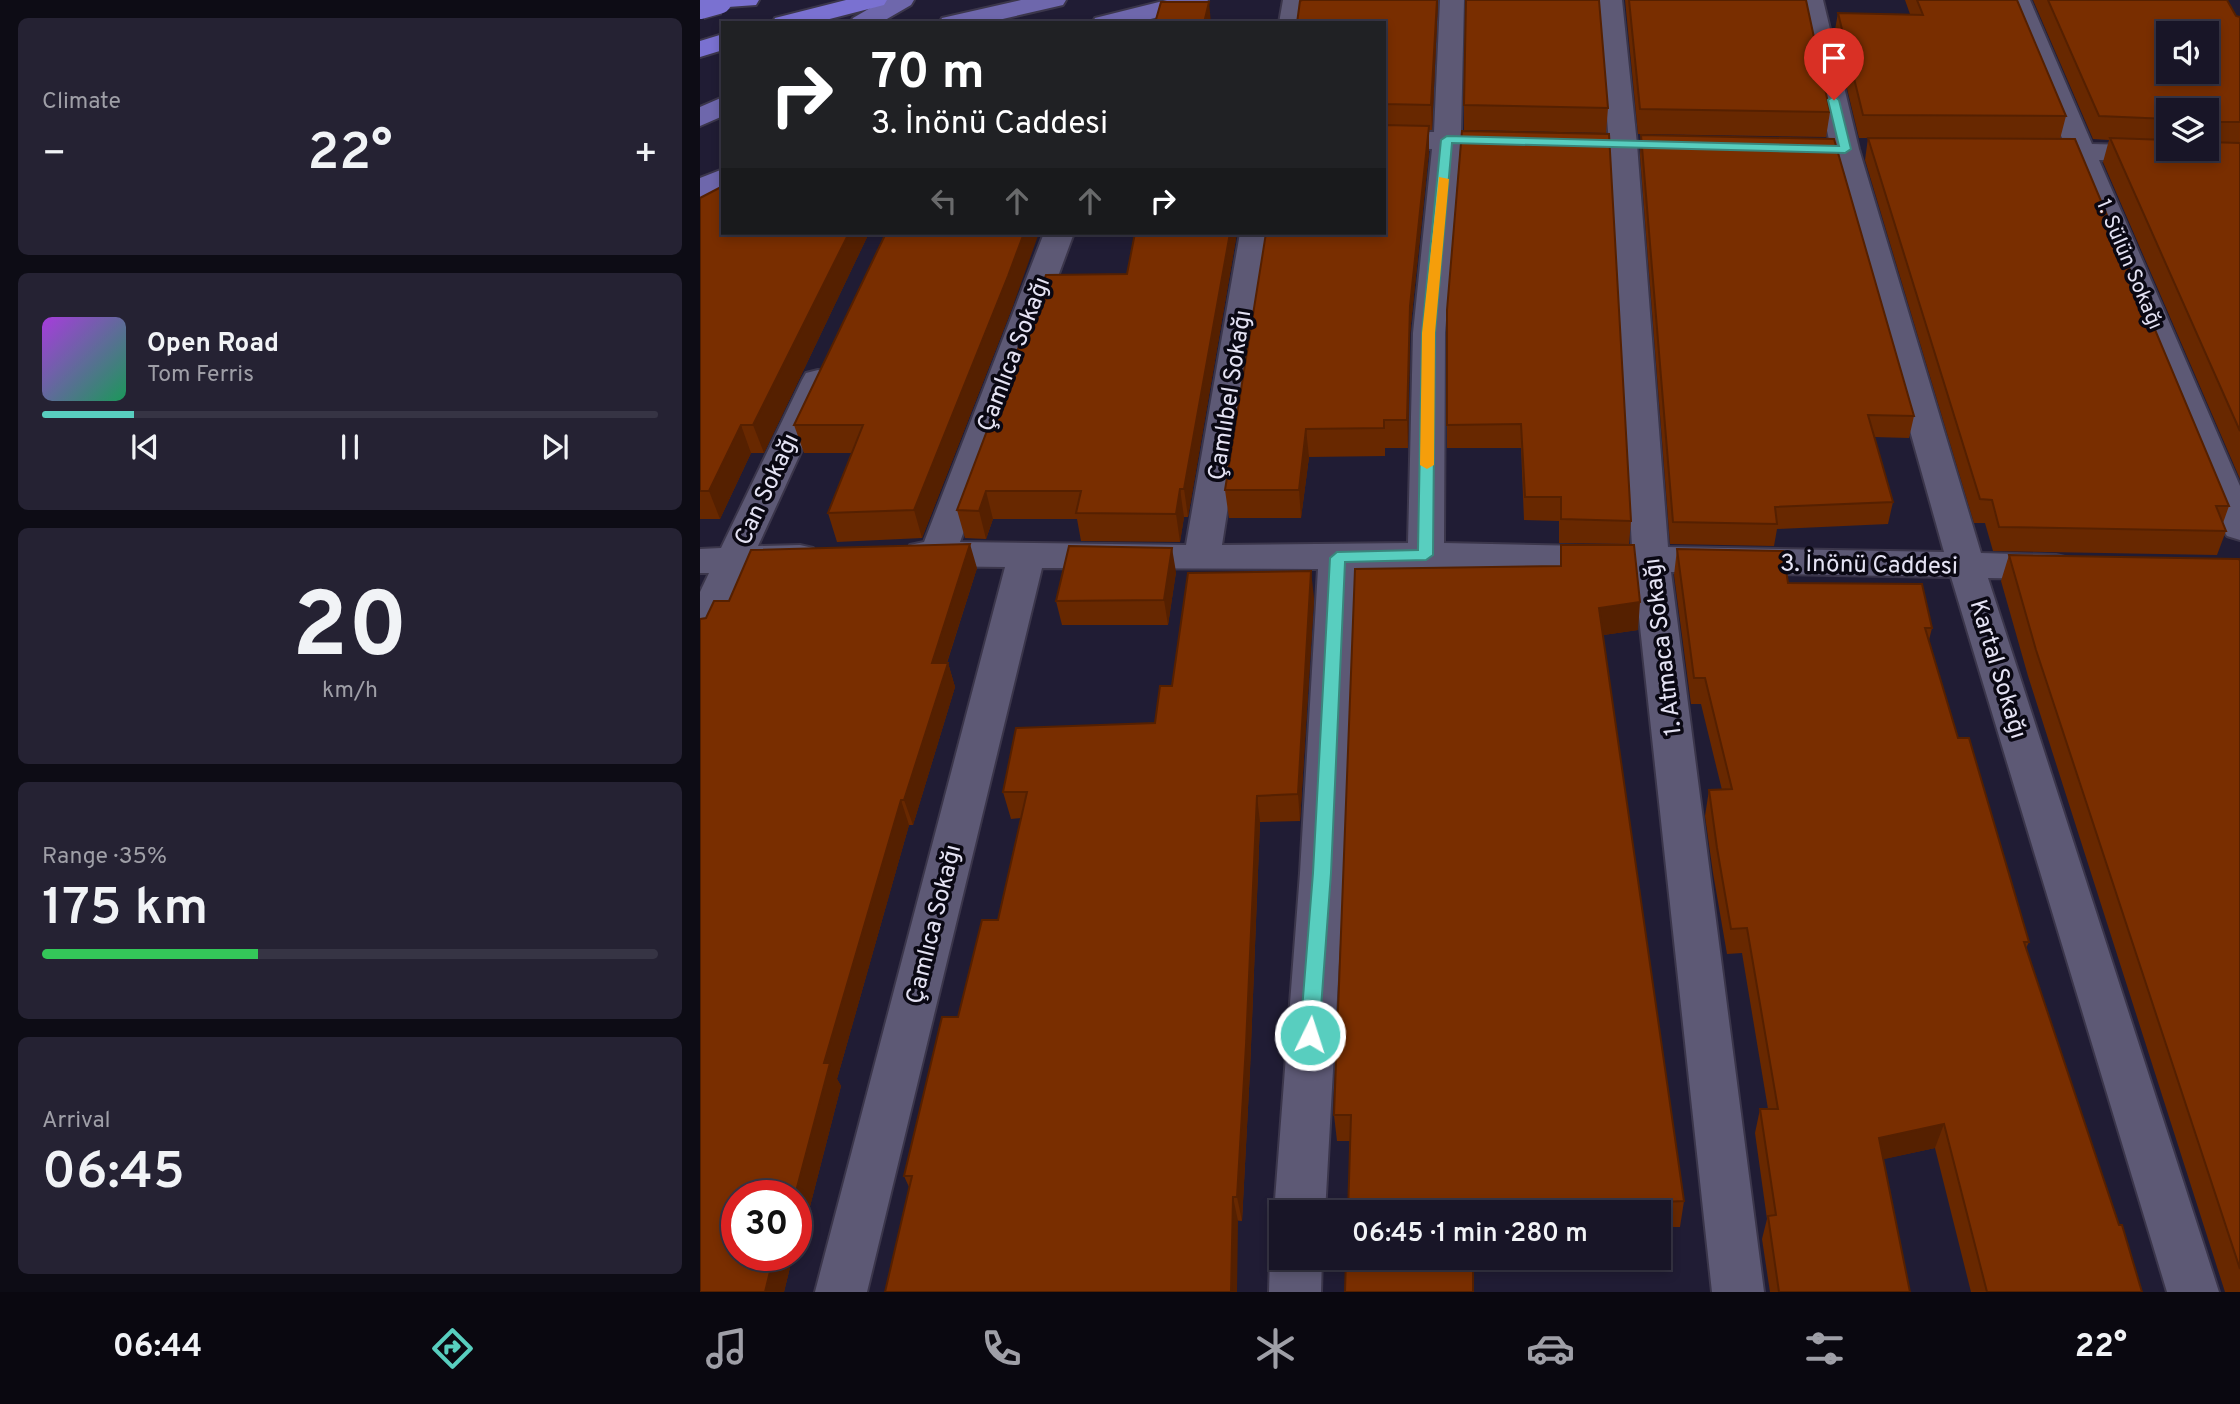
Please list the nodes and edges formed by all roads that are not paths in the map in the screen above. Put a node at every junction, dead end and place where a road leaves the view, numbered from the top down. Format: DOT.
graph roads {
  1 [pos="718,0"];
  2 [pos="747,0"];
  3 [pos="875,0"];
  4 [pos="902,0"];
  5 [pos="1054,0"];
  6 [pos="1196,0"];
  7 [pos="1295,0"];
  8 [pos="1452,0"];
  9 [pos="1610,0"];
  10 [pos="1811,0"];
  11 [pos="2018,0"];
  12 [pos="700,3"];
  13 [pos="933,12"];
  14 [pos="1127,19"];
  15 [pos="792,21"];
  16 [pos="865,21"];
  17 [pos="1291,21"];
  18 [pos="721,42"];
  19 [pos="700,49"];
  20 [pos="721,86"];
  21 [pos="700,94"];
  22 [pos="721,105"];
  23 [pos="700,117"];
  24 [pos="721,130"];
  25 [pos="1386,140"];
  26 [pos="1447,140"];
  27 [pos="700,142"];
  28 [pos="1542,142"];
  29 [pos="1998,150"];
  30 [pos="2082,150"];
  31 [pos="2240,156"];
  32 [pos="721,178"];
  33 [pos="700,189"];
  34 [pos="1058,235"];
  35 [pos="1255,235"];
  36 [pos="828,358"];
  37 [pos="2240,528"];
  38 [pos="938,553"];
  39 [pos="883,555"];
  40 [pos="1426,555"];
  41 [pos="829,556"];
  42 [pos="1026,556"];
  43 [pos="1202,558"];
  44 [pos="1337,558"];
  45 [pos="717,560"];
  46 [pos="1651,560"];
  47 [pos="1966,566"];
  48 [pos="2090,568"];
  49 [pos="700,632"];
  50 [pos="1300,1200"];
  51 [pos="1296,1270"];
  52 [pos="841,1292"];
  53 [pos="1295,1292"];
  54 [pos="1738,1292"];
  55 [pos="2193,1292"];
  1 -- 12 [label="highway, bridge"];
  2 -- 12 [label="highway"];
  3 -- 15 [label="highway"];
  4 -- 16 [label="main road"];
  5 -- 13 [label="main road"];
  6 -- 14 [label="main road"];
  7 -- 17 [label="street"];
  8 -- 26 [label="street"];
  9 -- 46 [label="street, 1. Atmaca Sokağı"];
  10 -- 47 [label="street, Kartal Sokağı"];
  11 -- 30 [label="street, 1. Sülün Sokağı"];
  18 -- 19 [label="highway"];
  20 -- 21 [label="main road"];
  22 -- 23 [label="main road"];
  24 -- 27 [label="main road"];
  25 -- 26 [label="street"];
  26 -- 28 [label="street"];
  26 -- 40 [label="street"];
  29 -- 30 [label="street"];
  30 -- 31 [label="street"];
  30 -- 37 [label="street, 1. Sülün Sokağı"];
  32 -- 33 [label="main road"];
  34 -- 38 [label="street, Çamlıca Sokağı"];
  35 -- 43 [label="street, Çamlıbel Sokağı"];
  36 -- 45 [label="street, Can Sokağı"];
  38 -- 39 [label="street, 3. İnönü Caddesi"];
  38 -- 42 [label="street, 3. İnönü Caddesi"];
  40 -- 44 [label="street, 3. İnönü Caddesi"];
  40 -- 46 [label="street, 3. İnönü Caddesi"];
  41 -- 45 [label="street"];
  42 -- 43 [label="street, 3. İnönü Caddesi"];
  42 -- 52 [label="street, Çamlıca Sokağı"];
  43 -- 44 [label="street, 3. İnönü Caddesi"];
  44 -- 50 [label="street"];
  45 -- 49 [label="street, Can Sokağı"];
  46 -- 47 [label="street, 3. İnönü Caddesi"];
  46 -- 54 [label="street, 1. Atmaca Sokağı"];
  47 -- 48 [label="street, 3. İnönü Caddesi"];
  47 -- 55 [label="street, Kartal Sokağı"];
  51 -- 53 [label="street"];
}
